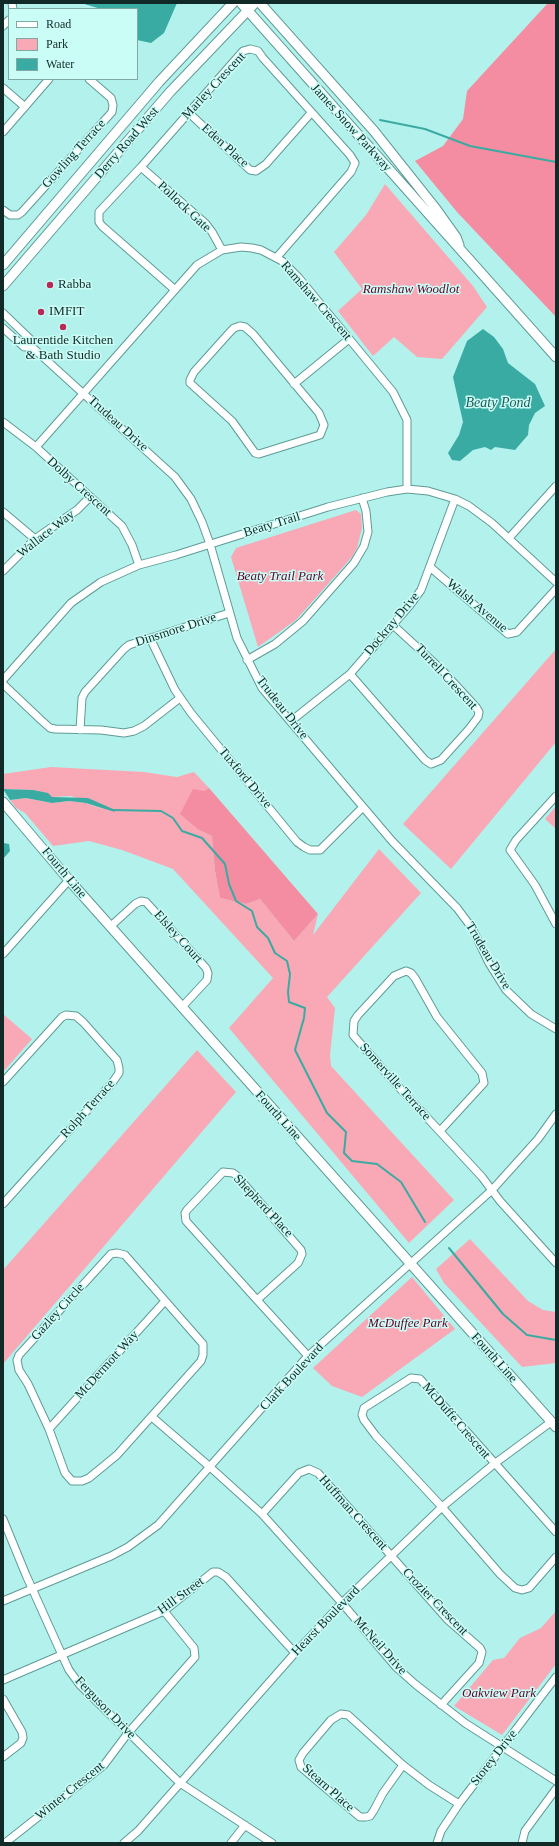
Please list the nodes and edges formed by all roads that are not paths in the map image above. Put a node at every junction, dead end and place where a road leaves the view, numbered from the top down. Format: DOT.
graph roads {
  1 [pos="233,3"];
  2 [pos="240,3"];
  3 [pos="255,3"];
  4 [pos="260,3"];
  5 [pos="247,11"];
  6 [pos="48,80"];
  7 [pos="90,80"];
  8 [pos="3,88"];
  9 [pos="25,107"];
  10 [pos="189,113"];
  11 [pos="311,113"];
  12 [pos="3,132"];
  13 [pos="141,167"];
  14 [pos="3,210"];
  15 [pos="222,250"];
  16 [pos="462,252"];
  17 [pos="276,257"];
  18 [pos="3,265"];
  19 [pos="3,286"];
  20 [pos="174,289"];
  21 [pos="3,313"];
  22 [pos="3,328"];
  23 [pos="349,339"];
  24 [pos="32,347"];
  25 [pos="556,357"];
  26 [pos="294,384"];
  27 [pos="84,393"];
  28 [pos="3,422"];
  29 [pos="36,447"];
  30 [pos="556,486"];
  31 [pos="407,489"];
  32 [pos="90,497"];
  33 [pos="362,498"];
  34 [pos="455,499"];
  35 [pos="3,512"];
  36 [pos="509,538"];
  37 [pos="35,539"];
  38 [pos="210,544"];
  39 [pos="139,565"];
  40 [pos="430,567"];
  41 [pos="3,571"];
  42 [pos="556,582"];
  43 [pos="556,589"];
  44 [pos="229,613"];
  45 [pos="393,624"];
  46 [pos="150,638"];
  47 [pos="247,660"];
  48 [pos="350,674"];
  49 [pos="3,680"];
  50 [pos="3,684"];
  51 [pos="180,698"];
  52 [pos="291,721"];
  53 [pos="80,730"];
  54 [pos="556,796"];
  55 [pos="3,802"];
  56 [pos="363,807"];
  57 [pos="69,880"];
  58 [pos="556,924"];
  59 [pos="111,926"];
  60 [pos="3,954"];
  61 [pos="182,1007"];
  62 [pos="556,1030"];
  63 [pos="3,1082"];
  64 [pos="556,1114"];
  65 [pos="440,1132"];
  66 [pos="492,1190"];
  67 [pos="3,1204"];
  68 [pos="556,1263"];
  69 [pos="410,1264"];
  70 [pos="256,1300"];
  71 [pos="165,1301"];
  72 [pos="308,1356"];
  73 [pos="152,1417"];
  74 [pos="554,1425"];
  75 [pos="49,1429"];
  76 [pos="494,1464"];
  77 [pos="210,1467"];
  78 [pos="442,1507"];
  79 [pos="262,1514"];
  80 [pos="3,1519"];
  81 [pos="556,1532"];
  82 [pos="391,1556"];
  83 [pos="556,1557"];
  84 [pos="32,1589"];
  85 [pos="3,1601"];
  86 [pos="342,1603"];
  87 [pos="164,1611"];
  88 [pos="295,1653"];
  89 [pos="62,1655"];
  90 [pos="556,1677"];
  91 [pos="3,1680"];
  92 [pos="3,1699"];
  93 [pos="441,1705"];
  94 [pos="128,1733"];
  95 [pos="503,1748"];
  96 [pos="3,1757"];
  97 [pos="403,1765"];
  98 [pos="556,1781"];
  99 [pos="180,1783"];
  100 [pos="556,1788"];
  101 [pos="458,1804"];
  102 [pos="245,1825"];
  103 [pos="5,1843"];
  104 [pos="124,1843"];
  105 [pos="231,1843"];
  106 [pos="272,1843"];
  107 [pos="437,1843"];
  108 [pos="522,1843"];
  1 -- 18 [label="main road, Derry Road West"];
  2 -- 5 [label="main road, James Snow Parkway"];
  3 -- 5 [label="main road, Derry Road West"];
  4 -- 16 [label="main road, James Snow Parkway"];
  5 -- 16 [label="main road, James Snow Parkway"];
  5 -- 19 [label="main road, Derry Road West"];
  6 -- 9 [label="street"];
  7 -- 14 [label="street, Gowling Terrace"];
  8 -- 9 [label="street"];
  9 -- 12 [label="street"];
  10 -- 11 [label="street, Eden Place"];
  10 -- 11 [label="street, Marley Crescent"];
  10 -- 13 [label="street, Marley Crescent"];
  11 -- 17 [label="street, Marley Crescent"];
  13 -- 15 [label="street, Pollock Gate"];
  13 -- 20 [label="street, Marley Crescent"];
  15 -- 17 [label="street, Ramshaw Crescent"];
  15 -- 20 [label="street, Ramshaw Crescent"];
  16 -- 25 [label="main road, James Snow Parkway"];
  17 -- 23 [label="street, Ramshaw Crescent"];
  20 -- 27 [label="street, Ramshaw Crescent"];
  21 -- 24 [label="street, Trudeau Drive"];
  22 -- 24 [label="street, Trudeau Drive"];
  23 -- 26 [label="street"];
  23 -- 31 [label="street, Ramshaw Crescent"];
  24 -- 27 [label="street, Trudeau Drive"];
  26 -- 26 [label="street"];
  27 -- 29 [label="street, Ramshaw Crescent"];
  27 -- 38 [label="street, Trudeau Drive"];
  28 -- 29 [label="street, Dolby Crescent"];
  29 -- 32 [label="street, Dolby Crescent"];
  30 -- 36 [label="street"];
  31 -- 33 [label="street, Beaty Trail"];
  31 -- 34 [label="street, Beaty Trail"];
  32 -- 37 [label="street, Wallace Way"];
  32 -- 39 [label="street, Dolby Crescent"];
  33 -- 38 [label="street, Beaty Trail"];
  33 -- 47 [label="street"];
  34 -- 36 [label="street, Beaty Trail"];
  34 -- 40 [label="street, Dockray Drive"];
  35 -- 37 [label="street"];
  36 -- 42 [label="street, Beaty Trail"];
  37 -- 41 [label="street, Wallace Way"];
  38 -- 39 [label="street, Beaty Trail"];
  38 -- 44 [label="street, Trudeau Drive"];
  39 -- 49 [label="street, Beaty Trail"];
  40 -- 43 [label="street, Walsh Avenue"];
  40 -- 45 [label="street, Dockray Drive"];
  44 -- 46 [label="street, Dinsmore Drive"];
  44 -- 47 [label="street, Trudeau Drive"];
  45 -- 48 [label="street, Dockray Drive"];
  45 -- 48 [label="street, Turrell Crescent"];
  46 -- 51 [label="street, Tuxford Drive"];
  46 -- 53 [label="street, Dinsmore Drive"];
  47 -- 52 [label="street, Trudeau Drive"];
  48 -- 52 [label="street, Dockray Drive"];
  50 -- 53 [label="street"];
  51 -- 53 [label="street"];
  51 -- 56 [label="street, Tuxford Drive"];
  52 -- 56 [label="street, Trudeau Drive"];
  54 -- 58 [label="street"];
  55 -- 57 [label="main road, Fourth Line"];
  56 -- 62 [label="street, Trudeau Drive"];
  57 -- 59 [label="main road, Fourth Line"];
  57 -- 60 [label="street"];
  59 -- 61 [label="main road, Fourth Line"];
  59 -- 61 [label="street, Elsley Court"];
  61 -- 69 [label="main road, Fourth Line"];
  63 -- 67 [label="street, Rolph Terrace"];
  64 -- 66 [label="street, Clark Boulevard"];
  65 -- 65 [label="street, Somerville Terrace"];
  65 -- 66 [label="street, Somerville Terrace"];
  66 -- 68 [label="street, Somerville Terrace"];
  66 -- 69 [label="street, Clark Boulevard"];
  69 -- 72 [label="street, Clark Boulevard"];
  69 -- 74 [label="main road, Fourth Line"];
  70 -- 70 [label="street, Shepherd Place"];
  70 -- 72 [label="street, Shepherd Place"];
  71 -- 73 [label="street, Gazley Circle"];
  71 -- 75 [label="street, McDermott Way"];
  71 -- 75 [label="street, Gazley Circle"];
  72 -- 77 [label="street, Clark Boulevard"];
  73 -- 75 [label="street, Gazley Circle"];
  73 -- 77 [label="street"];
  74 -- 76 [label="street, Hearst Boulevard"];
  76 -- 78 [label="street, Hearst Boulevard"];
  76 -- 78 [label="street, McDuffe Crescent"];
  76 -- 81 [label="street"];
  77 -- 79 [label="street, McNeil Drive"];
  77 -- 84 [label="street, Clark Boulevard"];
  78 -- 82 [label="street, Hearst Boulevard"];
  78 -- 83 [label="street"];
  79 -- 82 [label="street, Huffman Crescent"];
  79 -- 86 [label="street, McNeil Drive"];
  80 -- 84 [label="street, Ferguson Drive"];
  82 -- 86 [label="street, Hearst Boulevard"];
  82 -- 93 [label="street, Crozier Crescent"];
  84 -- 85 [label="street, Clark Boulevard"];
  84 -- 89 [label="street, Ferguson Drive"];
  86 -- 88 [label="street, Hearst Boulevard"];
  86 -- 93 [label="street, McNeil Drive"];
  87 -- 88 [label="street, Hill Street"];
  87 -- 89 [label="street, Hill Street"];
  87 -- 94 [label="street, Winter Crescent"];
  88 -- 99 [label="street, Hearst Boulevard"];
  89 -- 91 [label="street, Hill Street"];
  89 -- 94 [label="street, Ferguson Drive"];
  90 -- 95 [label="street, Storey Drive"];
  92 -- 96 [label="street"];
  93 -- 95 [label="street, McNeil Drive"];
  94 -- 99 [label="street, Ferguson Drive"];
  94 -- 103 [label="street, Winter Crescent"];
  95 -- 98 [label="street, McNeil Drive"];
  95 -- 101 [label="street, Storey Drive"];
  97 -- 97 [label="street, Stearn Place"];
  97 -- 101 [label="street, Stearn Place"];
  99 -- 102 [label="street, Ferguson Drive"];
  99 -- 104 [label="street, Hearst Boulevard"];
  100 -- 108 [label="street"];
  101 -- 107 [label="street, Storey Drive"];
  102 -- 105 [label="street"];
  102 -- 106 [label="street, Ferguson Drive"];
}
